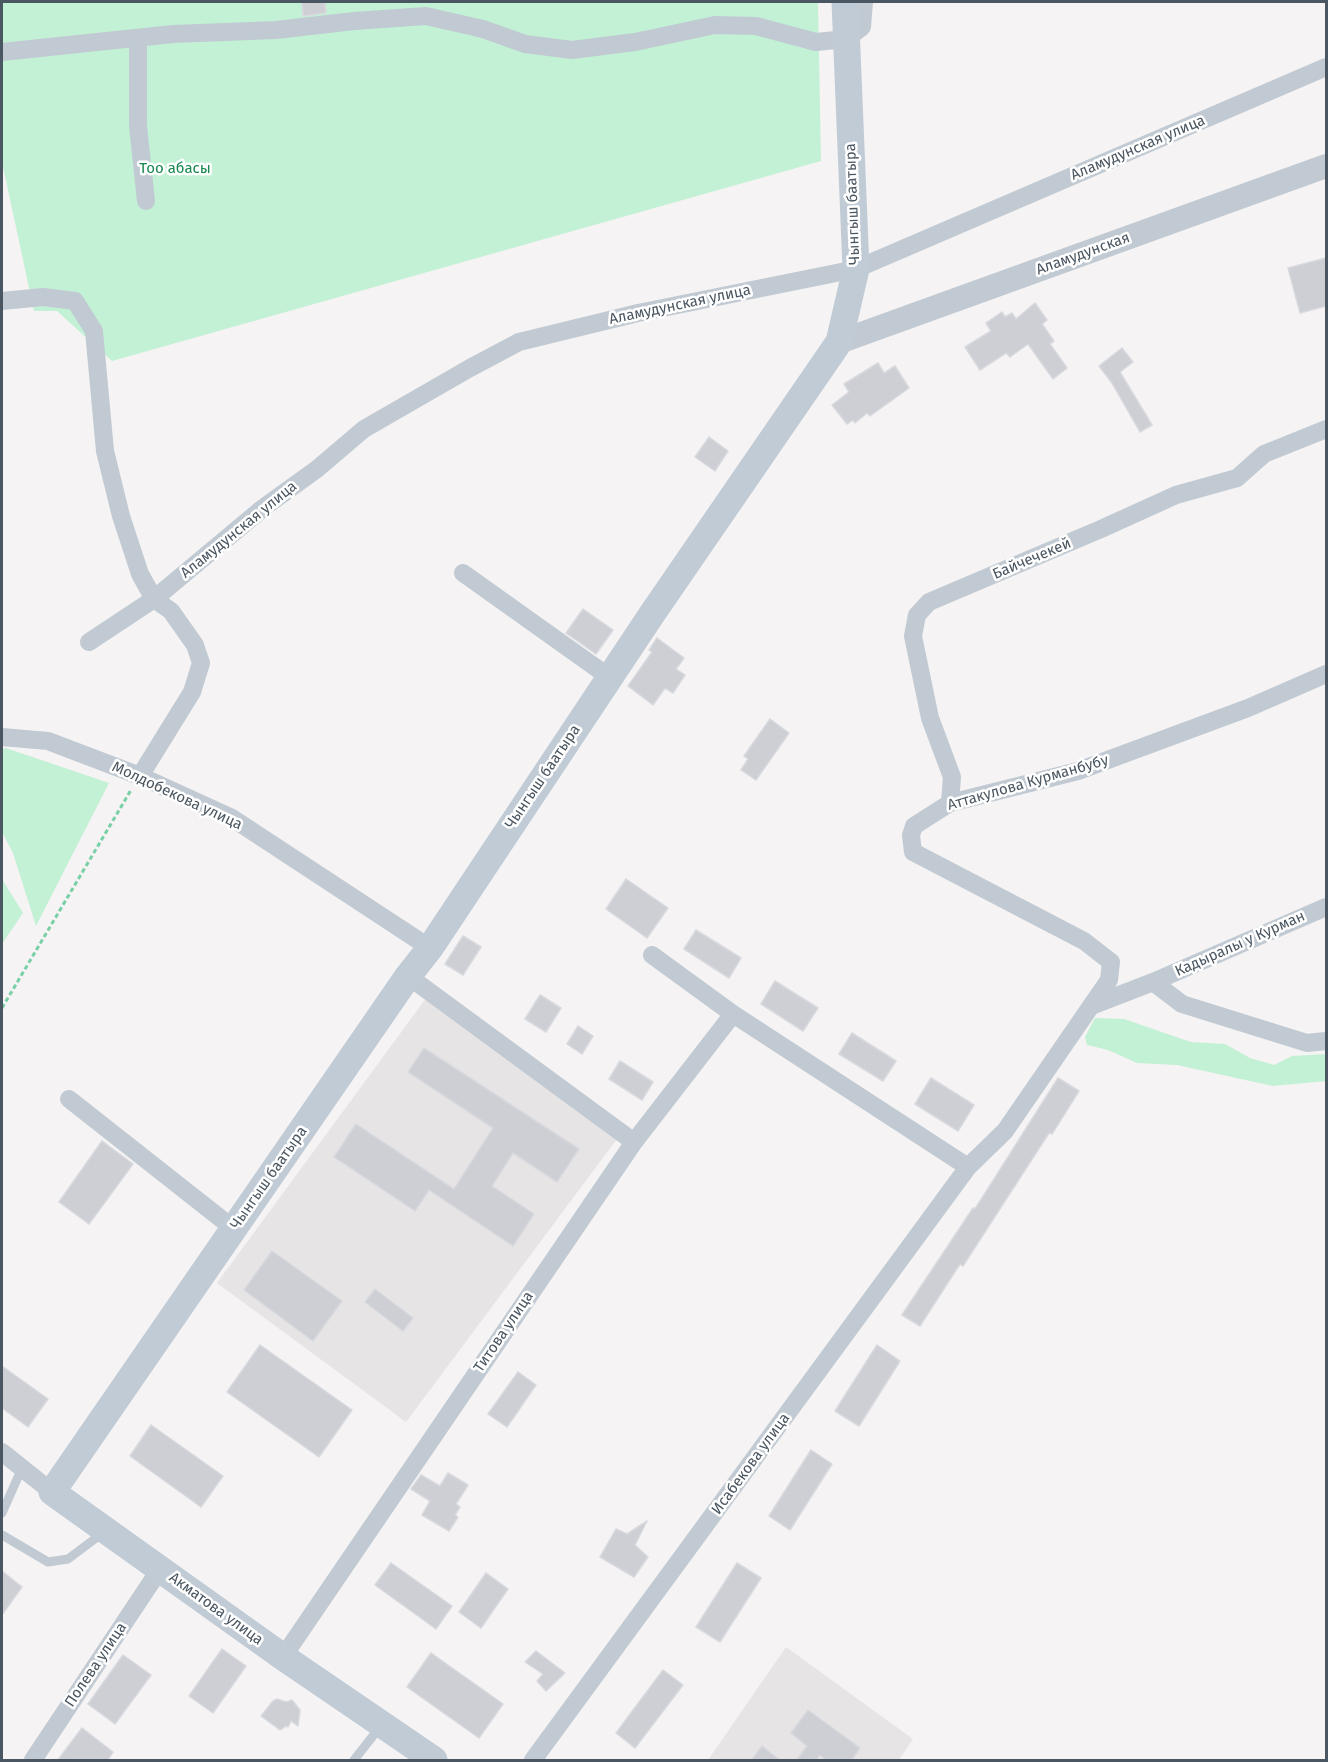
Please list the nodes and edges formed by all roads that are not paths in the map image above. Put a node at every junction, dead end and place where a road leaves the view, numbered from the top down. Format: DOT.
graph roads {
  1 [pos="845,2"];
  2 [pos="864,2"];
  3 [pos="138,38"];
  4 [pos="846,39"];
  5 [pos="2,52"];
  6 [pos="1326,67"];
  7 [pos="1326,166"];
  8 [pos="146,201"];
  9 [pos="856,269"];
  10 [pos="2,301"];
  11 [pos="839,342"];
  12 [pos="1326,429"];
  13 [pos="464,573"];
  14 [pos="154,599"];
  15 [pos="89,642"];
  16 [pos="1326,675"];
  17 [pos="609,677"];
  18 [pos="2,737"];
  19 [pos="140,776"];
  20 [pos="950,803"];
  21 [pos="1326,907"];
  22 [pos="430,948"];
  23 [pos="652,955"];
  24 [pos="408,976"];
  25 [pos="1153,982"];
  26 [pos="1091,1006"];
  27 [pos="733,1014"];
  28 [pos="1326,1041"];
  29 [pos="69,1099"];
  30 [pos="634,1142"];
  31 [pos="968,1167"];
  32 [pos="234,1229"];
  33 [pos="2,1452"];
  34 [pos="22,1468"];
  35 [pos="52,1492"];
  36 [pos="2,1513"];
  37 [pos="106,1531"];
  38 [pos="2,1535"];
  39 [pos="160,1569"];
  40 [pos="283,1657"];
  41 [pos="382,1725"];
  42 [pos="33,1761"];
  43 [pos="354,1761"];
  44 [pos="434,1761"];
  45 [pos="533,1761"];
  1 -- 4 [label="main road, Чынгыш баатыра"];
  2 -- 4 [label="street"];
  3 -- 4 [label="street"];
  3 -- 5 [label="street"];
  3 -- 8 [label="street"];
  4 -- 9 [label="main road, Чынгыш баатыра"];
  6 -- 9 [label="street, Аламудунская улица"];
  7 -- 11 [label="street, Аламудунская"];
  9 -- 11 [label="main road, Чынгыш баатыра"];
  9 -- 14 [label="street, Аламудунская улица"];
  10 -- 14 [label="street"];
  11 -- 17 [label="main road, Чынгыш баатыра"];
  12 -- 20 [label="street, Байчечекей"];
  13 -- 17 [label="street"];
  14 -- 15 [label="street, Аламудунская улица"];
  14 -- 19 [label="street"];
  16 -- 20 [label="street, Аттакулова Курманбубу"];
  17 -- 22 [label="main road, Чынгыш баатыра"];
  18 -- 19 [label="street, Молдобекова улица"];
  19 -- 22 [label="street, Молдобекова улица"];
  20 -- 26 [label="street, Аттакулова Курманбубу"];
  21 -- 25 [label="street, Кадыралы у Курман"];
  22 -- 24 [label="main road, Чынгыш баатыра"];
  23 -- 27 [label="street"];
  24 -- 30 [label="street"];
  24 -- 32 [label="main road, Чынгыш баатыра"];
  25 -- 26 [label="street, Кадыралы у Курман"];
  25 -- 28 [label="street"];
  26 -- 31 [label="street, Исабекова улица"];
  27 -- 30 [label="street, Титова улица"];
  27 -- 31 [label="street"];
  29 -- 32 [label="street"];
  30 -- 40 [label="street, Титова улица"];
  31 -- 45 [label="street, Исабекова улица"];
  32 -- 35 [label="main road, Чынгыш баатыра"];
  33 -- 34 [label="street, Акматова улица"];
  34 -- 35 [label="street, Акматова улица"];
  34 -- 36 [label="lane"];
  35 -- 37 [label="main road, Акматова улица"];
  37 -- 38 [label="lane"];
  37 -- 39 [label="main road, Акматова улица"];
  39 -- 40 [label="main road, Акматова улица"];
  39 -- 42 [label="street, Полева улица"];
  40 -- 41 [label="main road, Акматова улица"];
  41 -- 43 [label="lane"];
  41 -- 44 [label="main road, Акматова улица"];
}
